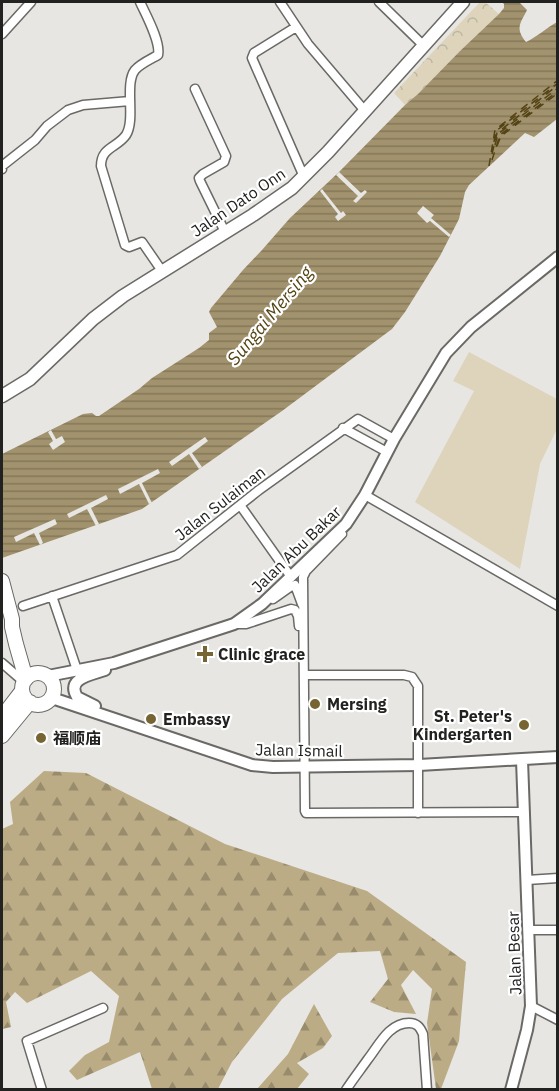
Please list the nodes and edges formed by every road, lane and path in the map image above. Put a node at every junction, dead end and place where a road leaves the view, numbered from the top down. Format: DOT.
graph roads {
  1 [pos="31,2"];
  2 [pos="140,2"];
  3 [pos="280,2"];
  4 [pos="379,2"];
  5 [pos="463,2"];
  6 [pos="296,27"];
  7 [pos="2,34"];
  8 [pos="423,45"];
  9 [pos="195,89"];
  10 [pos="130,101"];
  11 [pos="365,111"];
  12 [pos="2,169"];
  13 [pos="304,177"];
  14 [pos="225,232"];
  15 [pos="558,257"];
  16 [pos="162,271"];
  17 [pos="2,396"];
  18 [pos="343,428"];
  19 [pos="394,439"];
  20 [pos="387,452"];
  21 [pos="365,495"];
  22 [pos="240,505"];
  23 [pos="346,524"];
  24 [pos="291,577"];
  25 [pos="2,581"];
  26 [pos="52,596"];
  27 [pos="262,604"];
  28 [pos="23,606"];
  29 [pos="558,606"];
  30 [pos="304,608"];
  31 [pos="234,624"];
  32 [pos="8,625"];
  33 [pos="304,640"];
  34 [pos="2,663"];
  35 [pos="114,663"];
  36 [pos="77,670"];
  37 [pos="46,675"];
  38 [pos="304,675"];
  39 [pos="25,688"];
  40 [pos="52,698"];
  41 [pos="2,717"];
  42 [pos="135,726"];
  43 [pos="2,736"];
  44 [pos="558,757"];
  45 [pos="522,760"];
  46 [pos="419,765"];
  47 [pos="304,767"];
  48 [pos="523,812"];
  49 [pos="418,813"];
  50 [pos="558,879"];
  51 [pos="526,880"];
  52 [pos="529,930"];
  53 [pos="558,930"];
  54 [pos="531,1006"];
  55 [pos="103,1008"];
  56 [pos="558,1020"];
  57 [pos="42,1089"];
  58 [pos="346,1089"];
  59 [pos="427,1089"];
  60 [pos="511,1089"];
  1 -- 7 [label="street"];
  2 -- 10 [label="street"];
  3 -- 6 [label="street"];
  4 -- 8 [label="street"];
  5 -- 8 [label="main road, Jalan Dato Onn"];
  6 -- 11 [label="street"];
  6 -- 13 [label="street"];
  8 -- 11 [label="main road, Jalan Dato Onn"];
  9 -- 14 [label="street"];
  10 -- 12 [label="street"];
  10 -- 16 [label="street"];
  11 -- 13 [label="main road, Jalan Dato Onn"];
  13 -- 14 [label="main road, Jalan Dato Onn"];
  14 -- 16 [label="main road, Jalan Dato Onn"];
  15 -- 19 [label="street, Jalan Abu Bakar"];
  16 -- 17 [label="main road, Jalan Dato Onn"];
  18 -- 19 [label="street, Jalan Sulaiman"];
  18 -- 20 [label="street"];
  18 -- 22 [label="street, Jalan Sulaiman"];
  19 -- 20 [label="street, Jalan Abu Bakar"];
  20 -- 21 [label="street, Jalan Abu Bakar"];
  21 -- 23 [label="street, Jalan Abu Bakar"];
  21 -- 29 [label="street"];
  22 -- 24 [label="street"];
  22 -- 26 [label="street, Jalan Sulaiman"];
  23 -- 24 [label="street, Jalan Abu Bakar"];
  23 -- 30 [label="street"];
  24 -- 27 [label="street, Jalan Abu Bakar"];
  25 -- 32 [label="highway"];
  26 -- 28 [label="street, Jalan Sulaiman"];
  26 -- 36 [label="street"];
  27 -- 30 [label="street"];
  27 -- 31 [label="street, Jalan Abu Bakar"];
  30 -- 33 [label="street"];
  31 -- 33 [label="street"];
  31 -- 35 [label="street, Jalan Abu Bakar"];
  32 -- 37 [label="highway"];
  32 -- 39 [label="highway"];
  33 -- 38 [label="street"];
  34 -- 39 [label="street"];
  35 -- 36 [label="street, Jalan Abu Bakar"];
  35 -- 42 [label="street"];
  36 -- 37 [label="street, Jalan Abu Bakar"];
  37 -- 39 [label="highway"];
  37 -- 40 [label="highway"];
  38 -- 46 [label="street"];
  38 -- 47 [label="street"];
  39 -- 40 [label="highway"];
  39 -- 41 [label="highway"];
  39 -- 43 [label="highway"];
  40 -- 42 [label="street, Jalan Ismail"];
  42 -- 47 [label="street, Jalan Ismail"];
  44 -- 45 [label="street, Jalan Ismail"];
  45 -- 46 [label="street, Jalan Ismail"];
  45 -- 48 [label="street, Jalan Besar"];
  46 -- 47 [label="street, Jalan Ismail"];
  46 -- 49 [label="street"];
  47 -- 49 [label="street"];
  48 -- 49 [label="street"];
  48 -- 51 [label="street, Jalan Besar"];
  50 -- 51 [label="street"];
  51 -- 52 [label="street, Jalan Besar"];
  52 -- 53 [label="street"];
  52 -- 54 [label="street, Jalan Besar"];
  54 -- 56 [label="street"];
  54 -- 60 [label="street, Jalan Besar"];
  55 -- 57 [label="street"];
  58 -- 59 [label="street"];
}
